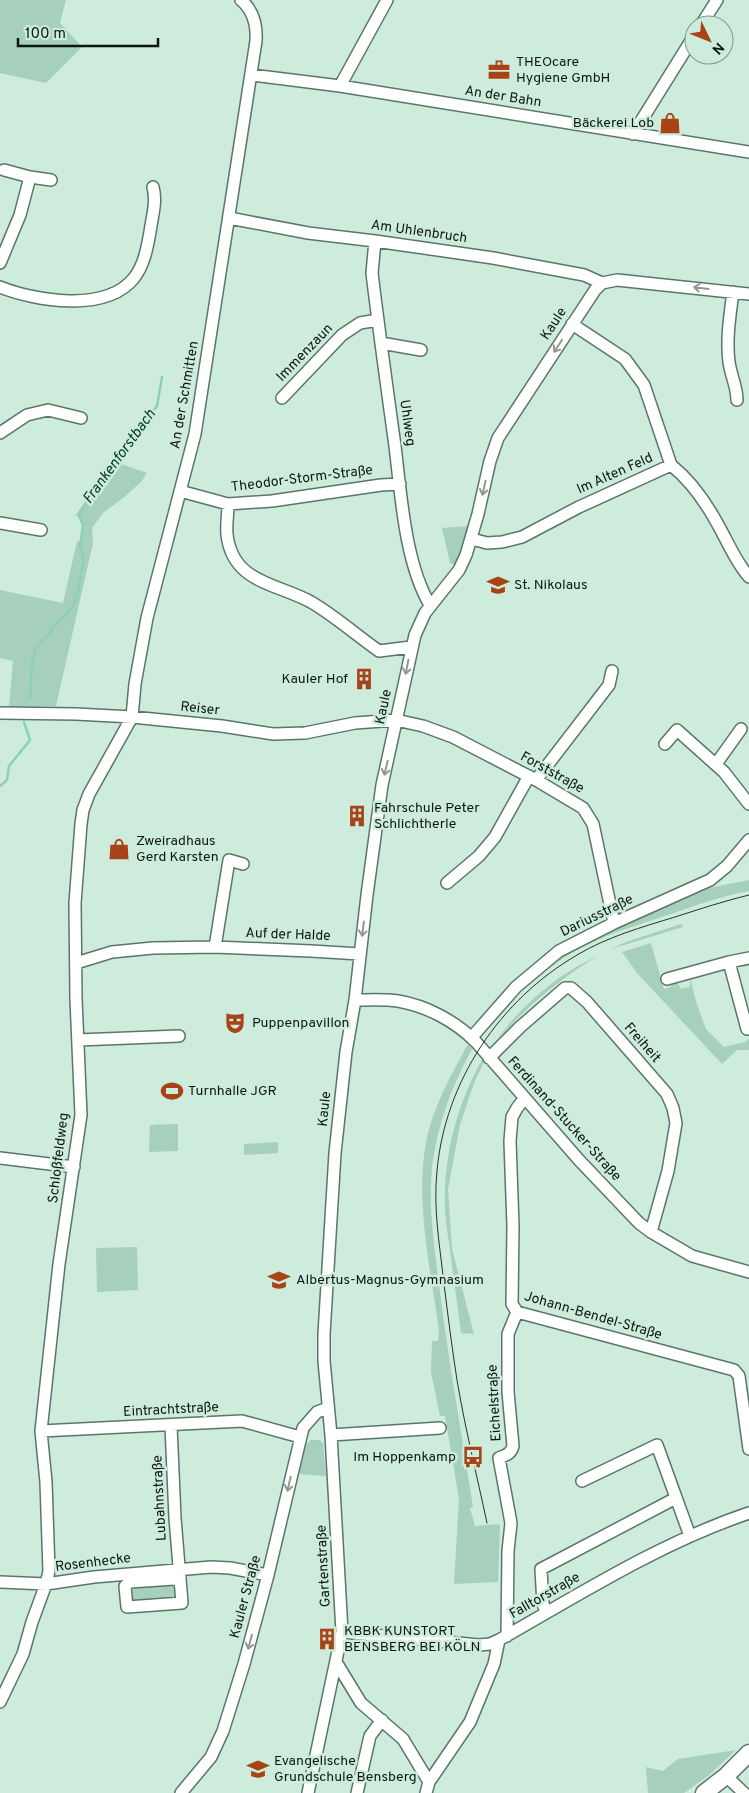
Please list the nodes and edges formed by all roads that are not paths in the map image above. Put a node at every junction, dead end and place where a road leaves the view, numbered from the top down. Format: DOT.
graph roads {
  1 [pos="241,0"];
  2 [pos="387,0"];
  3 [pos="717,0"];
  4 [pos="707,15"];
  5 [pos="684,52"];
  6 [pos="252,75"];
  7 [pos="340,86"];
  8 [pos="633,134"];
  9 [pos="749,152"];
  10 [pos="4,170"];
  11 [pos="30,177"];
  12 [pos="51,180"];
  13 [pos="153,187"];
  14 [pos="229,218"];
  15 [pos="375,241"];
  16 [pos="0,263"];
  17 [pos="602,284"];
  18 [pos="0,287"];
  19 [pos="733,292"];
  20 [pos="749,294"];
  21 [pos="378,320"];
  22 [pos="572,324"];
  23 [pos="381,343"];
  24 [pos="421,350"];
  25 [pos="282,398"];
  26 [pos="737,400"];
  27 [pos="81,418"];
  28 [pos="0,433"];
  29 [pos="671,465"];
  30 [pos="400,484"];
  31 [pos="180,491"];
  32 [pos="228,504"];
  33 [pos="0,523"];
  34 [pos="41,530"];
  35 [pos="472,539"];
  36 [pos="749,578"];
  37 [pos="430,605"];
  38 [pos="411,647"];
  39 [pos="612,672"];
  40 [pos="0,713"];
  41 [pos="132,717"];
  42 [pos="396,720"];
  43 [pos="741,729"];
  44 [pos="665,744"];
  45 [pos="716,764"];
  46 [pos="532,778"];
  47 [pos="749,804"];
  48 [pos="749,840"];
  49 [pos="243,864"];
  50 [pos="447,883"];
  51 [pos="614,922"];
  52 [pos="215,948"];
  53 [pos="360,954"];
  54 [pos="749,958"];
  55 [pos="729,962"];
  56 [pos="76,963"];
  57 [pos="667,979"];
  58 [pos="355,1000"];
  59 [pos="747,1029"];
  60 [pos="179,1036"];
  61 [pos="472,1038"];
  62 [pos="78,1040"];
  63 [pos="489,1058"];
  64 [pos="524,1099"];
  65 [pos="0,1158"];
  66 [pos="74,1167"];
  67 [pos="651,1232"];
  68 [pos="749,1272"];
  69 [pos="517,1312"];
  70 [pos="324,1334"];
  71 [pos="328,1408"];
  72 [pos="172,1426"];
  73 [pos="440,1428"];
  74 [pos="42,1431"];
  75 [pos="331,1435"];
  76 [pos="300,1437"];
  77 [pos="749,1450"];
  78 [pos="582,1481"];
  79 [pos="676,1498"];
  80 [pos="749,1513"];
  81 [pos="690,1536"];
  82 [pos="180,1575"];
  83 [pos="268,1575"];
  84 [pos="0,1582"];
  85 [pos="46,1584"];
  86 [pos="546,1612"];
  87 [pos="342,1632"];
  88 [pos="503,1638"];
  89 [pos="336,1662"];
  90 [pos="0,1702"];
  91 [pos="382,1720"];
  92 [pos="749,1753"];
  93 [pos="726,1776"];
  94 [pos="427,1788"];
  95 [pos="182,1793"];
  96 [pos="308,1793"];
  97 [pos="357,1793"];
  98 [pos="704,1793"];
  99 [pos="744,1793"];
  1 -- 6 [label="street, An der Schmitten"];
  2 -- 7 [label="street"];
  3 -- 4 [label="street"];
  5 -- 8 [label="street"];
  6 -- 7 [label="street, An der Bahn"];
  6 -- 14 [label="street, An der Schmitten"];
  7 -- 8 [label="street, An der Bahn"];
  8 -- 9 [label="street, An der Bahn"];
  10 -- 11 [label="street"];
  11 -- 12 [label="street"];
  11 -- 16 [label="street"];
  13 -- 18 [label="street"];
  14 -- 15 [label="street, Am Uhlenbruch"];
  14 -- 31 [label="street, An der Schmitten"];
  15 -- 17 [label="street, Am Uhlenbruch"];
  15 -- 21 [label="street, Uhlweg"];
  19 -- 17 [label="street, one-way"];
  17 -- 22 [label="street, Kaule"];
  19 -- 20 [label="street"];
  19 -- 26 [label="street"];
  21 -- 23 [label="street, Uhlweg"];
  21 -- 25 [label="street, Immenzaun"];
  22 -- 29 [label="street"];
  22 -- 35 [label="street, Kaule, one-way"];
  23 -- 24 [label="street"];
  23 -- 30 [label="street, Uhlweg"];
  27 -- 28 [label="street"];
  29 -- 35 [label="street, Im Alten Feld"];
  29 -- 36 [label="street, Im Alten Feld"];
  30 -- 32 [label="street, Theodor-Storm-Straße"];
  30 -- 37 [label="street, Uhlweg"];
  31 -- 32 [label="street, Theodor-Storm-Straße"];
  31 -- 41 [label="street, An der Schmitten"];
  32 -- 38 [label="street"];
  33 -- 34 [label="street"];
  35 -- 37 [label="street, Kaule"];
  37 -- 38 [label="street, Kaule"];
  38 -- 42 [label="street, Kaule, one-way"];
  39 -- 46 [label="street"];
  40 -- 41 [label="street, Reiser"];
  41 -- 42 [label="street, Reiser"];
  41 -- 56 [label="street, Schloßfeldweg"];
  42 -- 46 [label="street, Forststraße"];
  42 -- 53 [label="street, Kaule, one-way"];
  43 -- 45 [label="street"];
  44 -- 45 [label="street"];
  45 -- 47 [label="street"];
  46 -- 50 [label="street"];
  46 -- 51 [label="street, Forststraße"];
  48 -- 51 [label="street, Dariusstraße"];
  49 -- 52 [label="street"];
  51 -- 61 [label="street, Dariusstraße"];
  52 -- 53 [label="street, Auf der Halde"];
  52 -- 56 [label="street, Auf der Halde"];
  53 -- 58 [label="street, Kaule"];
  54 -- 55 [label="street"];
  55 -- 57 [label="street"];
  55 -- 59 [label="street"];
  56 -- 62 [label="street, Schloßfeldweg"];
  58 -- 61 [label="street, Ferdinand-Stucker-Straße"];
  58 -- 70 [label="street, Kaule"];
  60 -- 62 [label="street"];
  61 -- 63 [label="street, Ferdinand-Stucker-Straße"];
  62 -- 66 [label="street, Schloßfeldweg"];
  63 -- 64 [label="street, Ferdinand-Stucker-Straße"];
  63 -- 67 [label="street, Freiheit"];
  64 -- 67 [label="street, Ferdinand-Stucker-Straße"];
  64 -- 69 [label="street, Johann-Bendel-Straße"];
  65 -- 66 [label="street"];
  66 -- 74 [label="street, Schloßfeldweg"];
  67 -- 68 [label="street, Ferdinand-Stucker-Straße"];
  69 -- 77 [label="street, Johann-Bendel-Straße"];
  69 -- 88 [label="street, Eichelstraße"];
  70 -- 71 [label="street, Gartenstraße"];
  71 -- 75 [label="street, Gartenstraße"];
  71 -- 76 [label="street, Kauler Straße"];
  72 -- 74 [label="street, Eintrachtstraße"];
  72 -- 76 [label="street, Eintrachtstraße"];
  72 -- 82 [label="street, Lubahnstraße"];
  73 -- 75 [label="street"];
  74 -- 85 [label="street, Schloßfeldweg"];
  75 -- 87 [label="street, Gartenstraße"];
  76 -- 83 [label="street, Kauler Straße, one-way"];
  78 -- 79 [label="street"];
  79 -- 81 [label="street"];
  79 -- 86 [label="street"];
  80 -- 81 [label="street, Falltorstraße"];
  81 -- 86 [label="street, Falltorstraße"];
  82 -- 82 [label="street, Rosenhecke"];
  82 -- 83 [label="street, Rosenhecke"];
  82 -- 85 [label="street, Rosenhecke"];
  83 -- 95 [label="street, Kauler Straße, one-way"];
  84 -- 85 [label="street"];
  85 -- 90 [label="street, Rosenhecke"];
  86 -- 88 [label="street, Falltorstraße"];
  87 -- 88 [label="street, Falltorstraße"];
  87 -- 89 [label="street, Gartenstraße"];
  88 -- 94 [label="street, Eichelstraße"];
  89 -- 91 [label="street"];
  89 -- 96 [label="street, Gartenstraße"];
  91 -- 94 [label="street"];
  91 -- 97 [label="street"];
  92 -- 93 [label="main road"];
  93 -- 98 [label="main road"];
  93 -- 99 [label="street"];
}
